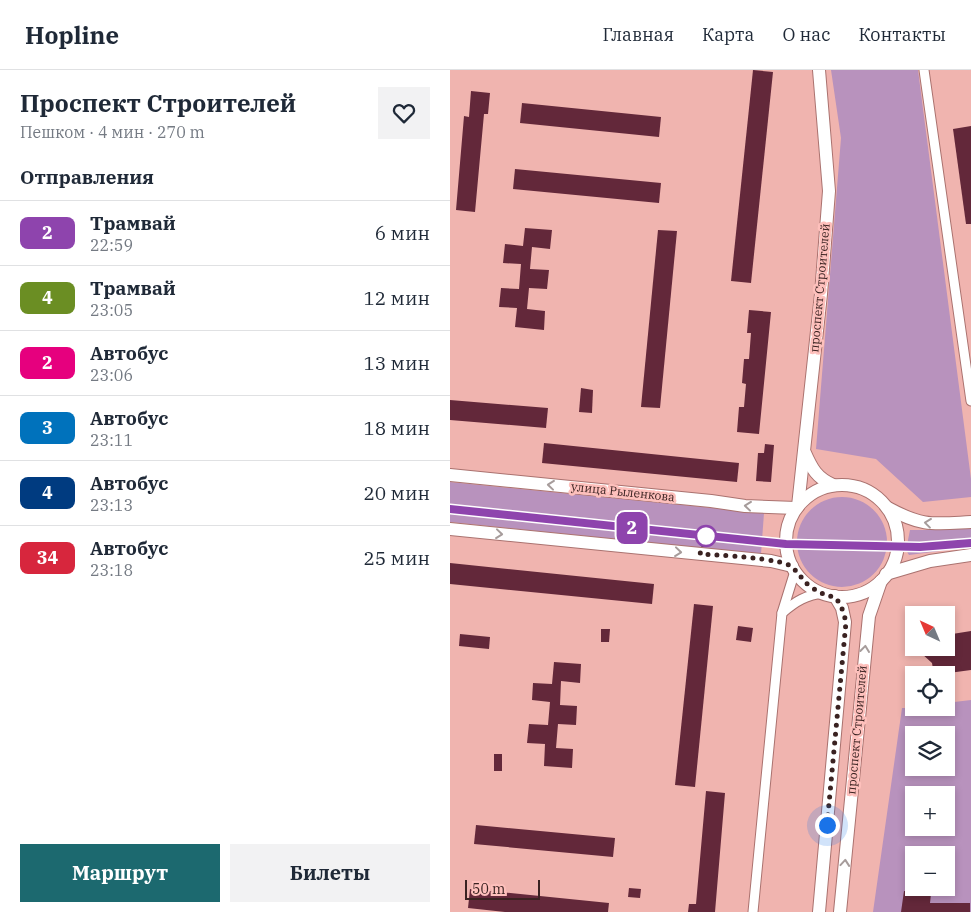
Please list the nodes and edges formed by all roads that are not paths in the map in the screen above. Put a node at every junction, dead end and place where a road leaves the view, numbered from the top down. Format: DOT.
graph roads {
  1 [pos="819,70"];
  2 [pos="924,70"];
  3 [pos="971,401"];
  4 [pos="805,453"];
  5 [pos="450,475"];
  6 [pos="833,485"];
  7 [pos="797,507"];
  8 [pos="888,508"];
  9 [pos="971,522"];
  10 [pos="450,529"];
  11 [pos="971,555"];
  12 [pos="793,569"];
  13 [pos="884,577"];
  14 [pos="829,595"];
  15 [pos="782,613"];
  16 [pos="753,912"];
  17 [pos="819,912"];
  18 [pos="840,912"];
  1 -- 4 [label="main road, проспект Строителей"];
  2 -- 3 [label="street"];
  4 -- 6 [label="main road"];
  4 -- 7 [label="main road, проспект Строителей"];
  7 -- 5 [label="main road, улица Рыленкова, one-way"];
  6 -- 7 [label="main road"];
  6 -- 8 [label="main road"];
  7 -- 12 [label="main road"];
  9 -- 8 [label="main road, one-way"];
  8 -- 13 [label="main road"];
  10 -- 12 [label="main road, one-way"];
  11 -- 13 [label="main road"];
  12 -- 14 [label="main road"];
  12 -- 15 [label="street"];
  13 -- 14 [label="main road"];
  18 -- 13 [label="main road, проспект Строителей, one-way"];
  14 -- 15 [label="street"];
  14 -- 17 [label="main road, проспект Строителей"];
  15 -- 16 [label="street"];
}
